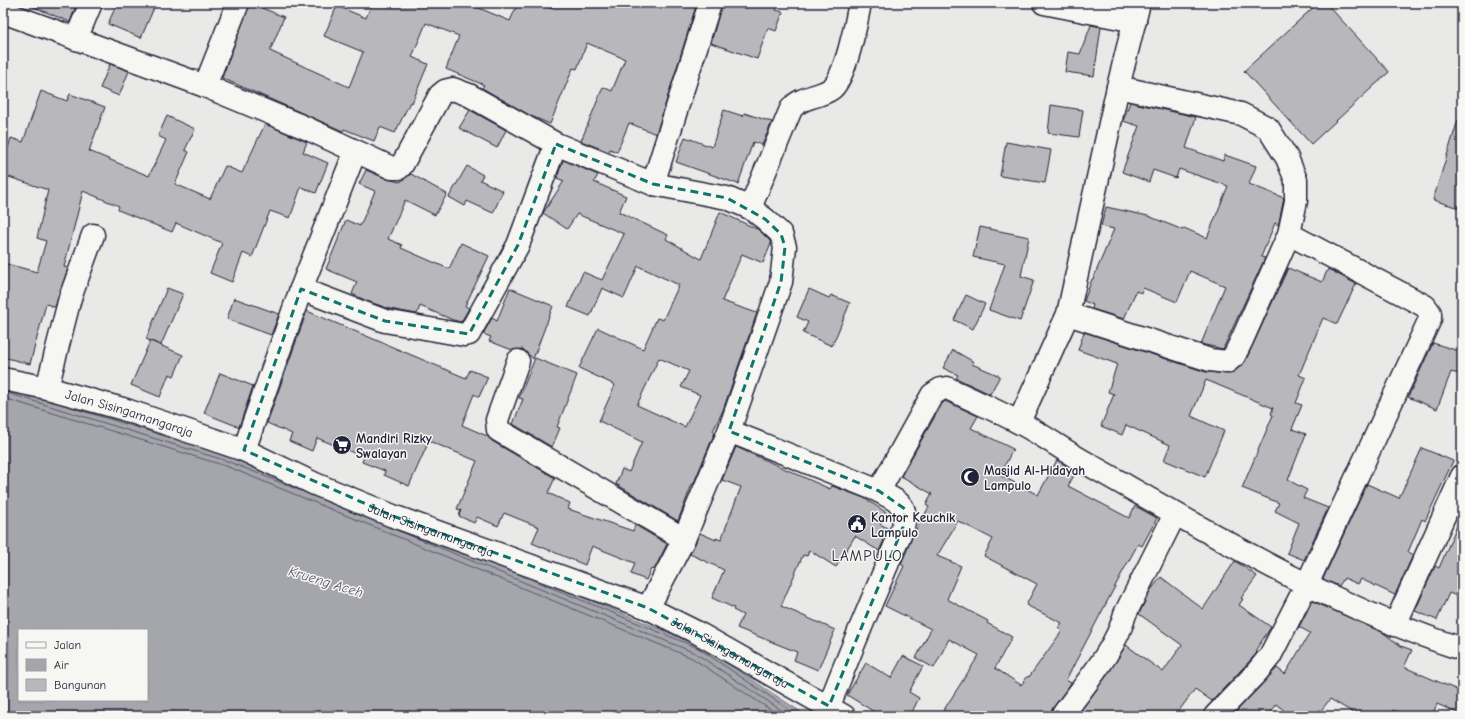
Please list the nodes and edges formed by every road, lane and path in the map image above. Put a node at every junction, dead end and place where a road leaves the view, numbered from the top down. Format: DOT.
graph roads {
  1 [pos="91,3"];
  2 [pos="238,3"];
  3 [pos="710,3"];
  4 [pos="860,3"];
  5 [pos="1044,3"];
  6 [pos="3,12"];
  7 [pos="1137,12"];
  8 [pos="76,39"];
  9 [pos="205,86"];
  10 [pos="1118,87"];
  11 [pos="556,144"];
  12 [pos="355,152"];
  13 [pos="653,184"];
  14 [pos="750,208"];
  15 [pos="1289,234"];
  16 [pos="93,235"];
  17 [pos="301,289"];
  18 [pos="1068,314"];
  19 [pos="518,361"];
  20 [pos="3,379"];
  21 [pos="47,388"];
  22 [pos="1019,422"];
  23 [pos="729,431"];
  24 [pos="244,450"];
  25 [pos="1462,476"];
  26 [pos="879,491"];
  27 [pos="1175,514"];
  28 [pos="684,539"];
  29 [pos="1307,584"];
  30 [pos="648,608"];
  31 [pos="1395,626"];
  32 [pos="1462,649"];
  33 [pos="836,711"];
  34 [pos="1062,716"];
  35 [pos="1215,716"];
  1 -- 8 [label="street"];
  2 -- 9 [label="street"];
  3 -- 13 [label="street"];
  4 -- 14 [label="street"];
  5 -- 7 [label="street"];
  6 -- 8 [label="street"];
  7 -- 10 [label="street"];
  8 -- 9 [label="street"];
  9 -- 12 [label="street"];
  10 -- 15 [label="street"];
  10 -- 18 [label="street"];
  11 -- 12 [label="street"];
  11 -- 13 [label="street"];
  11 -- 17 [label="street"];
  12 -- 17 [label="street"];
  13 -- 14 [label="street"];
  14 -- 23 [label="street"];
  15 -- 18 [label="street"];
  15 -- 29 [label="street"];
  16 -- 21 [label="street"];
  17 -- 24 [label="street"];
  18 -- 22 [label="street"];
  19 -- 28 [label="street"];
  20 -- 21 [label="street, Jalan Sisingamangaraja"];
  21 -- 24 [label="street, Jalan Sisingamangaraja"];
  22 -- 26 [label="street"];
  22 -- 27 [label="street"];
  23 -- 26 [label="street"];
  23 -- 28 [label="street"];
  24 -- 30 [label="street, Jalan Sisingamangaraja"];
  25 -- 31 [label="street"];
  26 -- 33 [label="street"];
  27 -- 29 [label="street"];
  27 -- 34 [label="street"];
  28 -- 30 [label="street"];
  29 -- 31 [label="street"];
  29 -- 35 [label="street"];
  30 -- 33 [label="street, Jalan Sisingamangaraja"];
  31 -- 32 [label="street"];
}
